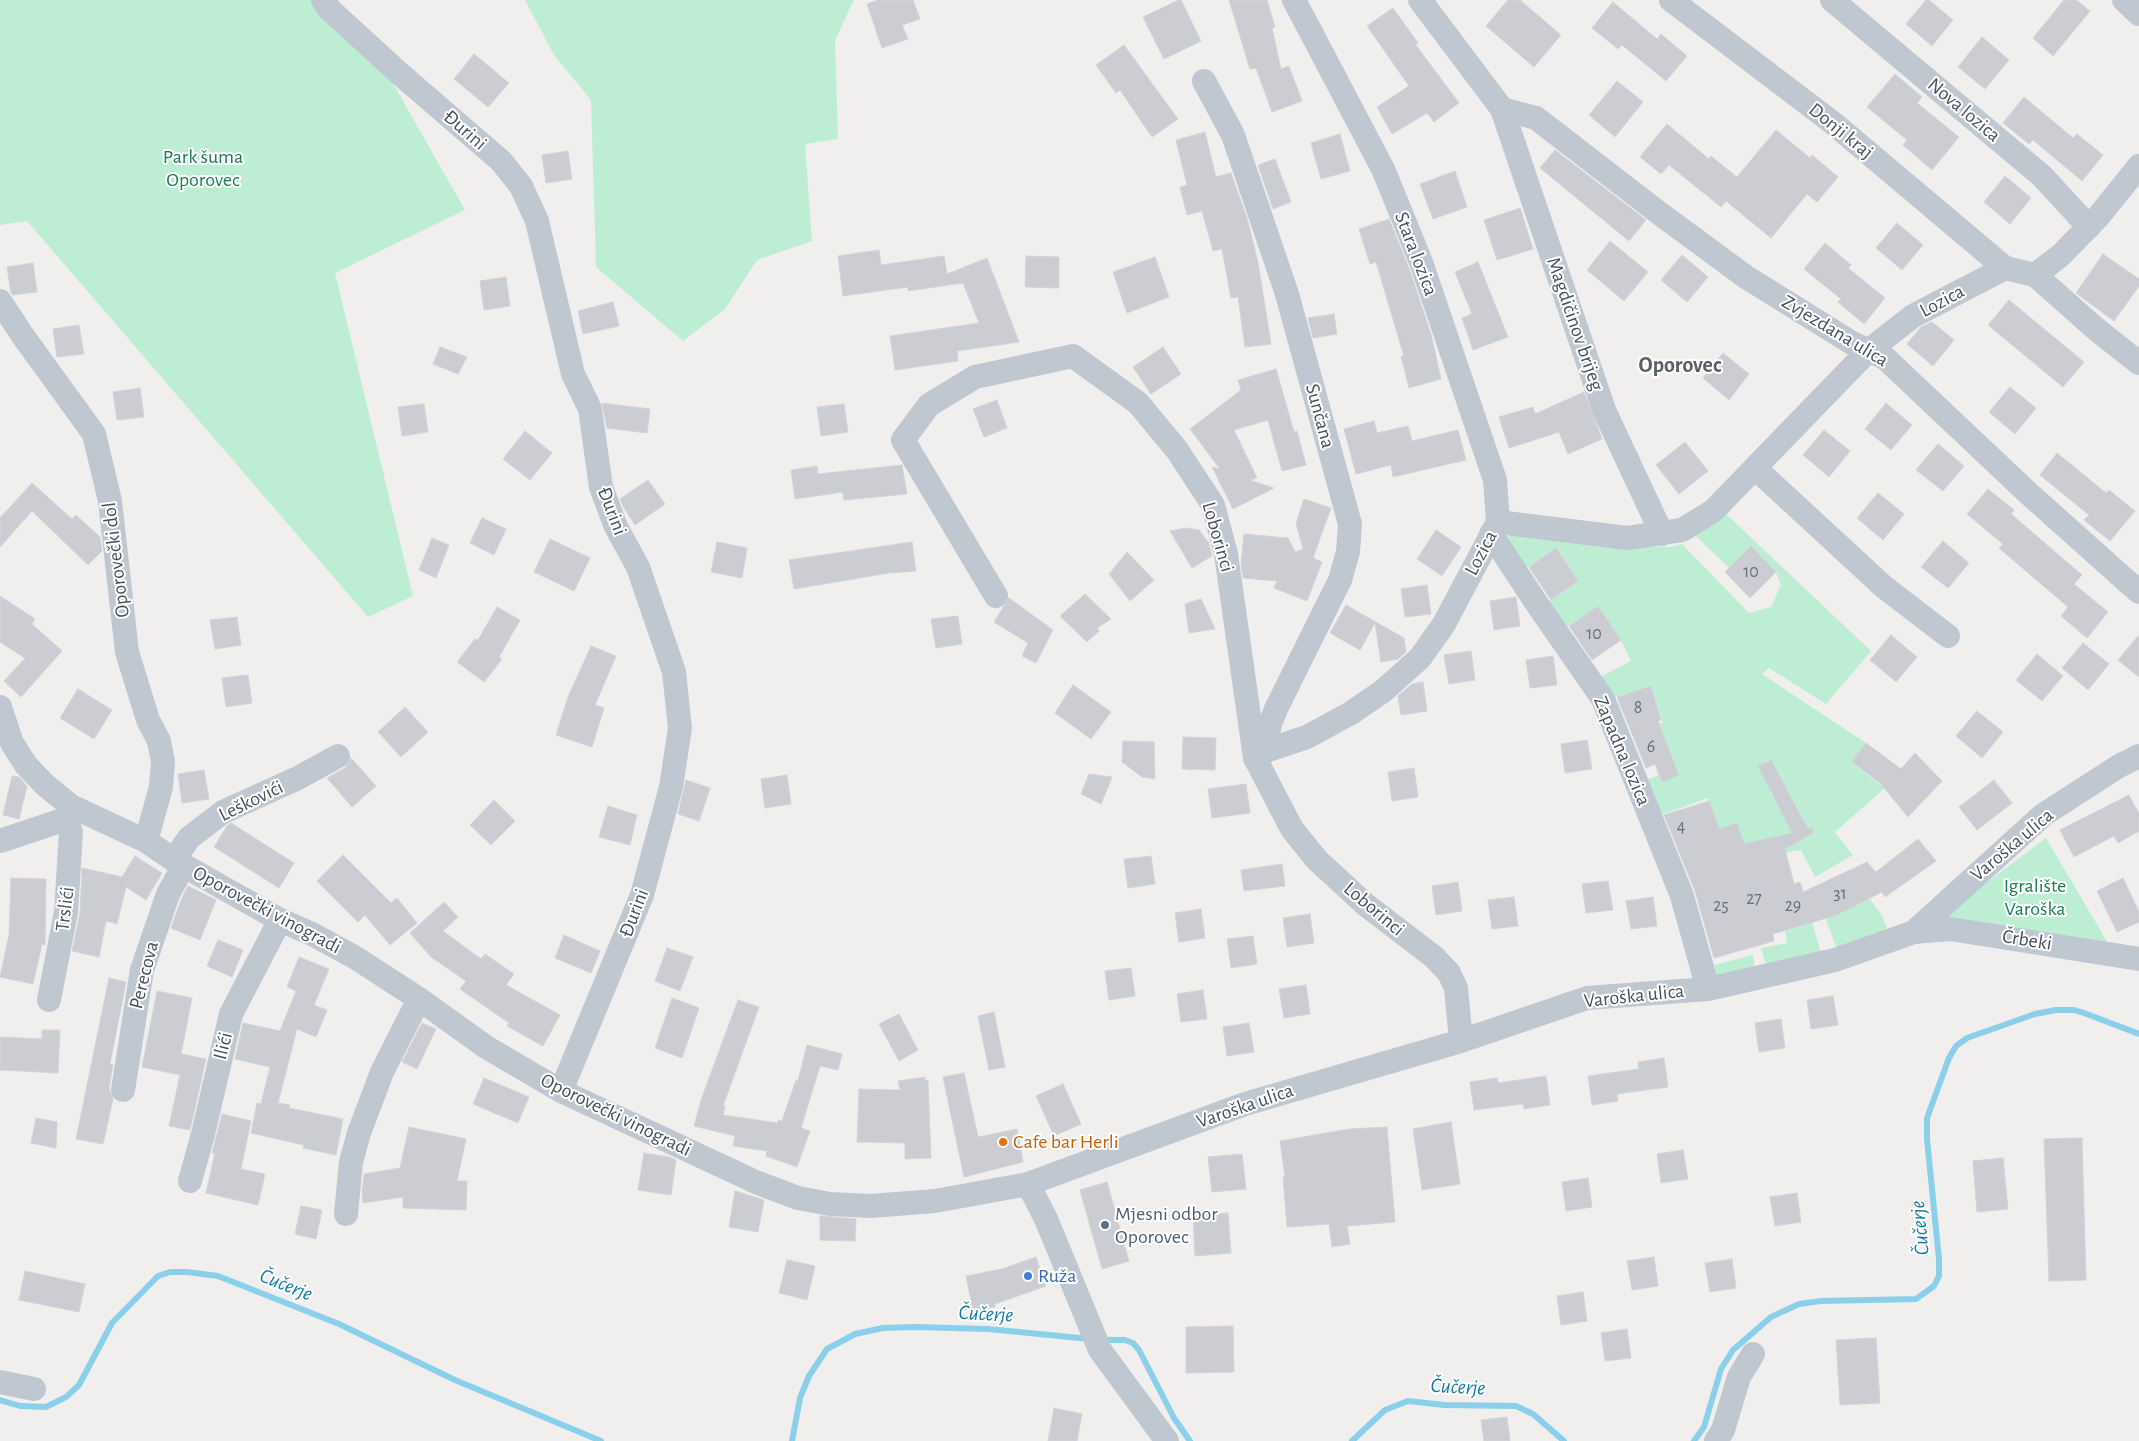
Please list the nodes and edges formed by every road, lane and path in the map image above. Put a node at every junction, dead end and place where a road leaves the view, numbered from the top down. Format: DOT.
graph roads {
  1 [pos="323,0"];
  2 [pos="1294,0"];
  3 [pos="1420,0"];
  4 [pos="1671,0"];
  5 [pos="1832,0"];
  6 [pos="2124,0"];
  7 [pos="2139,14"];
  8 [pos="1204,81"];
  9 [pos="1502,109"];
  10 [pos="2139,166"];
  11 [pos="2089,226"];
  12 [pos="2005,268"];
  13 [pos="2034,275"];
  14 [pos="0,302"];
  15 [pos="1868,351"];
  16 [pos="2139,363"];
  17 [pos="1755,468"];
  18 [pos="1495,528"];
  19 [pos="1662,534"];
  20 [pos="2139,592"];
  21 [pos="996,596"];
  22 [pos="1948,636"];
  23 [pos="0,707"];
  24 [pos="6,742"];
  25 [pos="1262,754"];
  26 [pos="338,756"];
  27 [pos="2139,756"];
  28 [pos="68,812"];
  29 [pos="0,841"];
  30 [pos="146,841"];
  31 [pos="179,863"];
  32 [pos="280,920"];
  33 [pos="1914,932"];
  34 [pos="2139,959"];
  35 [pos="1708,989"];
  36 [pos="419,999"];
  37 [pos="49,1000"];
  38 [pos="1461,1042"];
  39 [pos="122,1090"];
  40 [pos="561,1091"];
  41 [pos="190,1181"];
  42 [pos="1028,1184"];
  43 [pos="346,1214"];
  44 [pos="1753,1354"];
  45 [pos="0,1382"];
  46 [pos="34,1389"];
  47 [pos="1167,1441"];
  48 [pos="1716,1441"];
  1 -- 40 [label="street, Đurini"];
  2 -- 18 [label="street, Stara lozica"];
  3 -- 9 [label="street, Magdičinov brijeg"];
  4 -- 12 [label="street, Donji kraj"];
  5 -- 11 [label="street, Nova lozica"];
  6 -- 7 [label="street"];
  8 -- 25 [label="street, Sunčana"];
  9 -- 15 [label="street, Zvjezdana ulica"];
  9 -- 19 [label="street, Magdičinov brijeg"];
  10 -- 11 [label="street"];
  11 -- 13 [label="street"];
  12 -- 13 [label="street"];
  12 -- 15 [label="street, Lozica"];
  13 -- 16 [label="street"];
  14 -- 30 [label="street, Oporovečki dol"];
  15 -- 17 [label="street, Lozica"];
  15 -- 20 [label="street, Zvjezdana ulica"];
  17 -- 19 [label="street, Lozica"];
  17 -- 22 [label="street"];
  18 -- 19 [label="street, Lozica"];
  18 -- 25 [label="street, Lozica"];
  18 -- 35 [label="street, Zapadna lozica"];
  21 -- 25 [label="street, Loborinci"];
  23 -- 24 [label="street, Oporovečki vinogradi"];
  24 -- 28 [label="street, Oporovečki vinogradi"];
  25 -- 38 [label="street, Loborinci"];
  26 -- 31 [label="street, Leškovići"];
  27 -- 33 [label="street, Varoška ulica"];
  28 -- 29 [label="street"];
  28 -- 30 [label="street, Oporovečki vinogradi"];
  28 -- 37 [label="street, Trslići"];
  30 -- 31 [label="street, Oporovečki vinogradi"];
  31 -- 32 [label="street, Oporovečki vinogradi"];
  31 -- 39 [label="street, Perecova"];
  32 -- 36 [label="street, Oporovečki vinogradi"];
  32 -- 41 [label="street, Ilići"];
  33 -- 34 [label="street, Črbeki"];
  33 -- 35 [label="street, Varoška ulica"];
  35 -- 38 [label="street, Varoška ulica"];
  36 -- 40 [label="street, Oporovečki vinogradi"];
  36 -- 43 [label="street"];
  38 -- 42 [label="street, Varoška ulica"];
  40 -- 42 [label="street, Oporovečki vinogradi"];
  42 -- 47 [label="street"];
  44 -- 48 [label="street"];
  45 -- 46 [label="street"];
}
